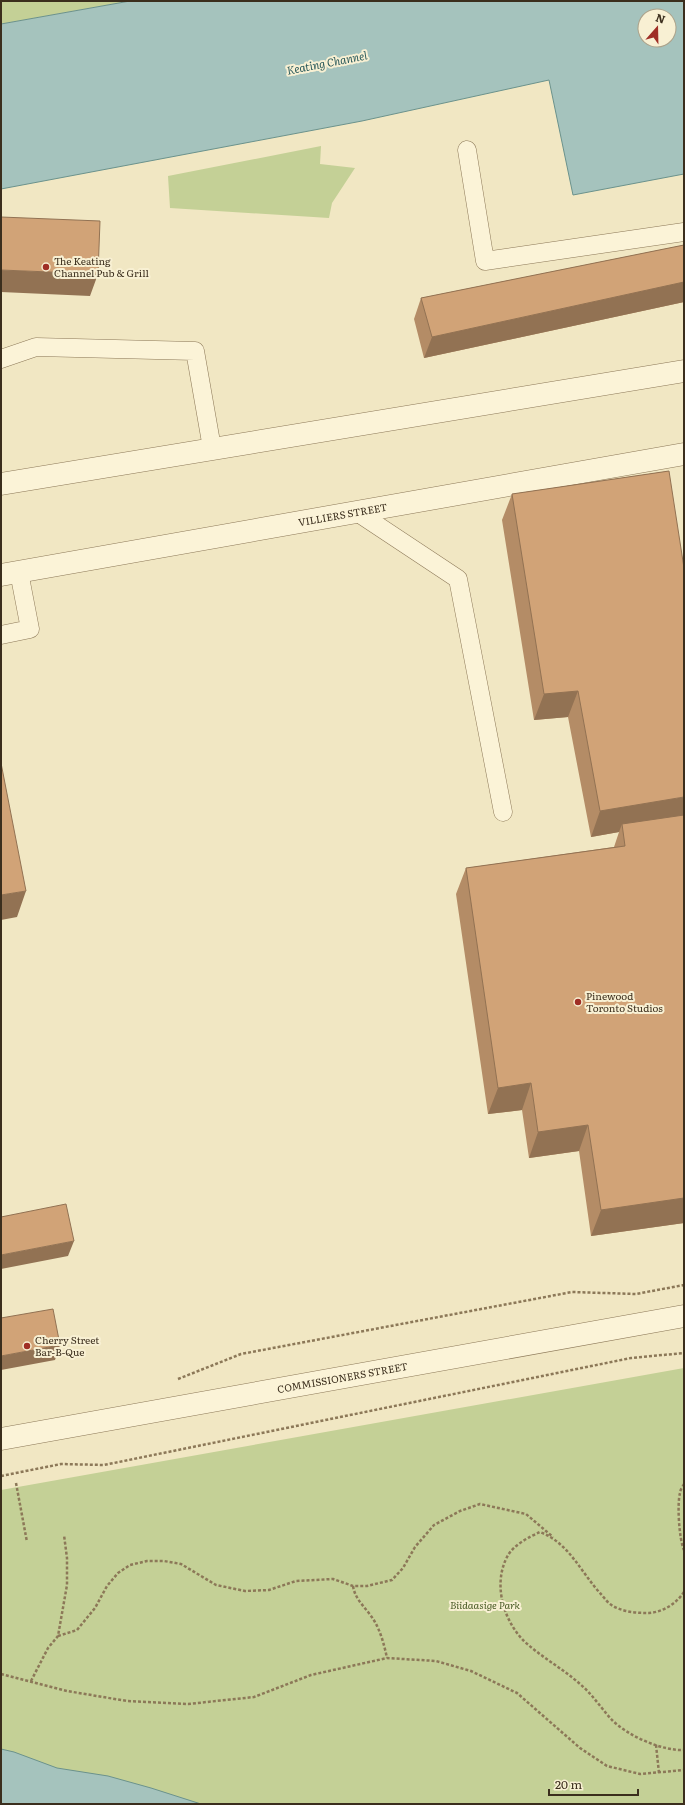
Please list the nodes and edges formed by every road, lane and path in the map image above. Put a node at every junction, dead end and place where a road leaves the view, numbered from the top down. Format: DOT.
graph roads {
  1 [pos="467,150"];
  2 [pos="684,232"];
  3 [pos="1,360"];
  4 [pos="684,371"];
  5 [pos="212,448"];
  6 [pos="684,454"];
  7 [pos="1,484"];
  8 [pos="357,512"];
  9 [pos="10,573"];
  10 [pos="1,635"];
  11 [pos="503,812"];
  12 [pos="684,1285"];
  13 [pos="684,1316"];
  14 [pos="684,1353"];
  15 [pos="177,1379"];
  16 [pos="1,1439"];
  17 [pos="1,1476"];
  18 [pos="16,1483"];
  19 [pos="684,1484"];
  20 [pos="64,1535"];
  21 [pos="553,1537"];
  22 [pos="27,1542"];
  23 [pos="684,1550"];
  24 [pos="353,1586"];
  25 [pos="684,1592"];
  26 [pos="58,1636"];
  27 [pos="387,1658"];
  28 [pos="1,1674"];
  29 [pos="31,1681"];
  30 [pos="656,1745"];
  31 [pos="684,1750"];
  32 [pos="684,1770"];
  33 [pos="660,1773"];
  1 -- 2 [label="lane"];
  3 -- 5 [label="lane"];
  4 -- 5 [label="street"];
  5 -- 7 [label="street"];
  6 -- 8 [label="street, VILLIERS STREET"];
  8 -- 9 [label="street, VILLIERS STREET"];
  8 -- 11 [label="lane"];
  9 -- 10 [label="lane"];
  12 -- 15 [label="path"];
  13 -- 16 [label="street, COMMISSIONERS STREET"];
  14 -- 17 [label="path"];
  18 -- 22 [label="path"];
  19 -- 23 [label="path"];
  20 -- 26 [label="path"];
  21 -- 24 [label="path"];
  21 -- 25 [label="path"];
  21 -- 30 [label="path"];
  24 -- 26 [label="path"];
  24 -- 27 [label="path"];
  26 -- 29 [label="path"];
  27 -- 29 [label="path"];
  27 -- 33 [label="path"];
  28 -- 29 [label="path"];
  30 -- 31 [label="path"];
  30 -- 33 [label="path"];
  32 -- 33 [label="path"];
}
